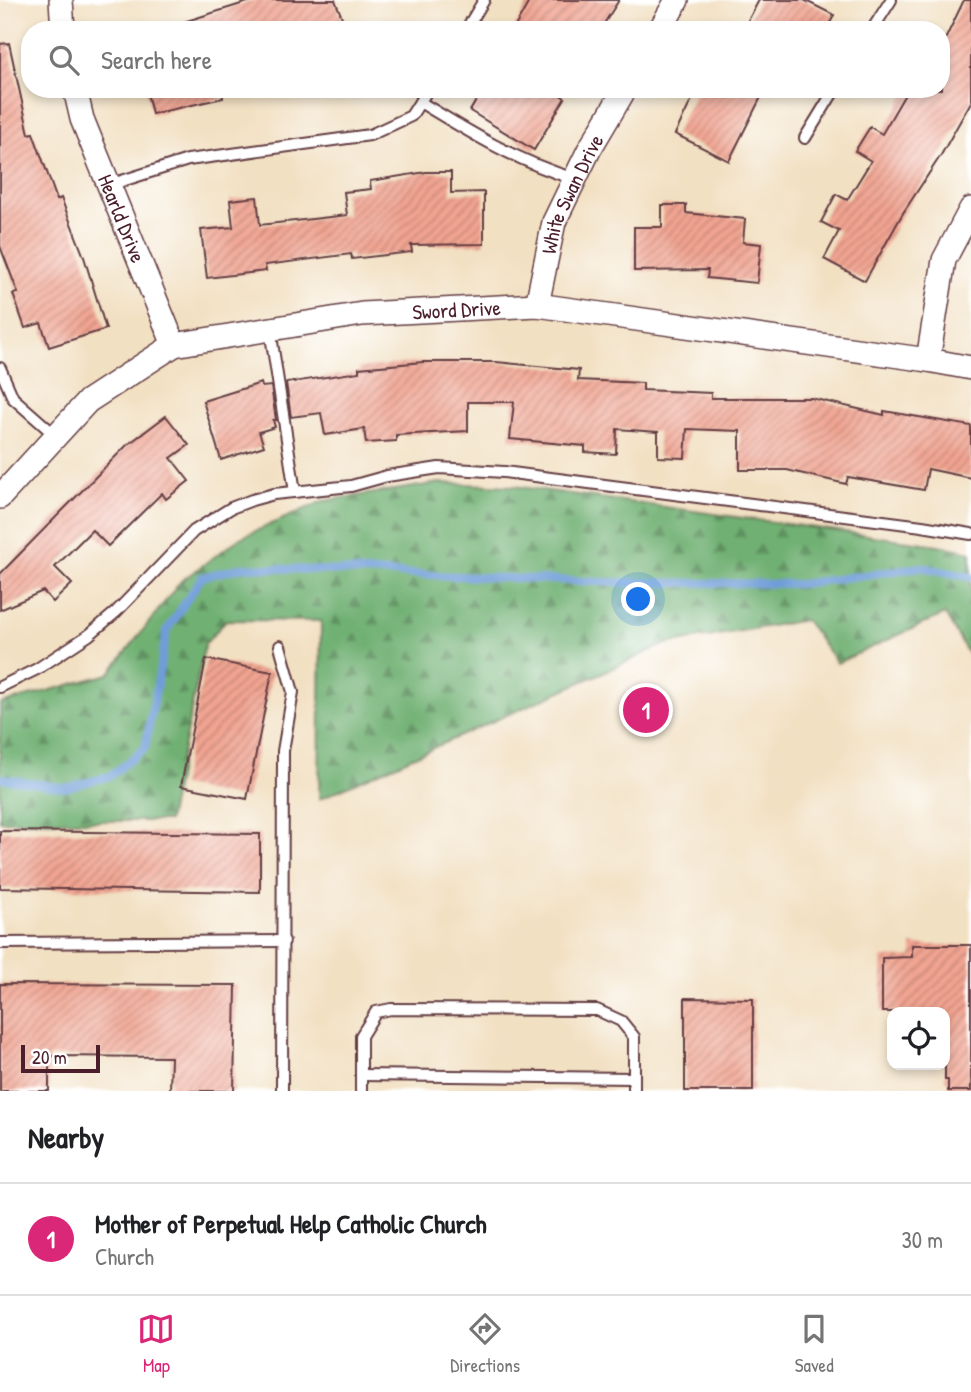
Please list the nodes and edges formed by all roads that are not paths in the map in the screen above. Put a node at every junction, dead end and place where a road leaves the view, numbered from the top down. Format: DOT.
graph roads {
  1 [pos="61,0"];
  2 [pos="484,0"];
  3 [pos="677,0"];
  4 [pos="891,0"];
  5 [pos="62,21"];
  6 [pos="471,21"];
  7 [pos="665,21"];
  8 [pos="878,21"];
  9 [pos="77,98"];
  10 [pos="422,98"];
  11 [pos="620,98"];
  12 [pos="829,98"];
  13 [pos="419,102"];
  14 [pos="805,138"];
  15 [pos="575,178"];
  16 [pos="109,185"];
  17 [pos="971,209"];
  18 [pos="537,305"];
  19 [pos="270,330"];
  20 [pos="174,345"];
  21 [pos="928,360"];
  22 [pos="0,368"];
  23 [pos="971,368"];
  24 [pos="55,435"];
  25 [pos="295,492"];
  26 [pos="0,497"];
  27 [pos="971,534"];
  28 [pos="280,646"];
  29 [pos="0,687"];
  30 [pos="284,941"];
  31 [pos="0,943"];
  32 [pos="361,1075"];
  33 [pos="634,1078"];
  34 [pos="282,1091"];
  35 [pos="361,1091"];
  36 [pos="634,1091"];
  1 -- 5 [label="street"];
  2 -- 6 [label="lane"];
  3 -- 7 [label="street"];
  4 -- 8 [label="lane"];
  9 -- 16 [label="street, Hearld Drive"];
  10 -- 13 [label="lane"];
  11 -- 15 [label="street, White Swan Drive"];
  12 -- 14 [label="lane"];
  13 -- 15 [label="lane"];
  13 -- 16 [label="lane"];
  15 -- 18 [label="street, White Swan Drive"];
  16 -- 20 [label="street, Hearld Drive"];
  17 -- 21 [label="street"];
  18 -- 19 [label="street, Sword Drive"];
  18 -- 21 [label="street, Sword Drive"];
  19 -- 20 [label="street, Sword Drive"];
  19 -- 25 [label="lane"];
  20 -- 24 [label="street, Sword Drive"];
  21 -- 23 [label="street, Sword Drive"];
  22 -- 24 [label="lane"];
  24 -- 26 [label="street, Sword Drive"];
  25 -- 27 [label="lane"];
  25 -- 29 [label="lane"];
  28 -- 30 [label="lane"];
  30 -- 31 [label="lane"];
  30 -- 34 [label="lane"];
  32 -- 33 [label="lane"];
  32 -- 33 [label="lane"];
  32 -- 35 [label="lane"];
  33 -- 36 [label="lane"];
}
